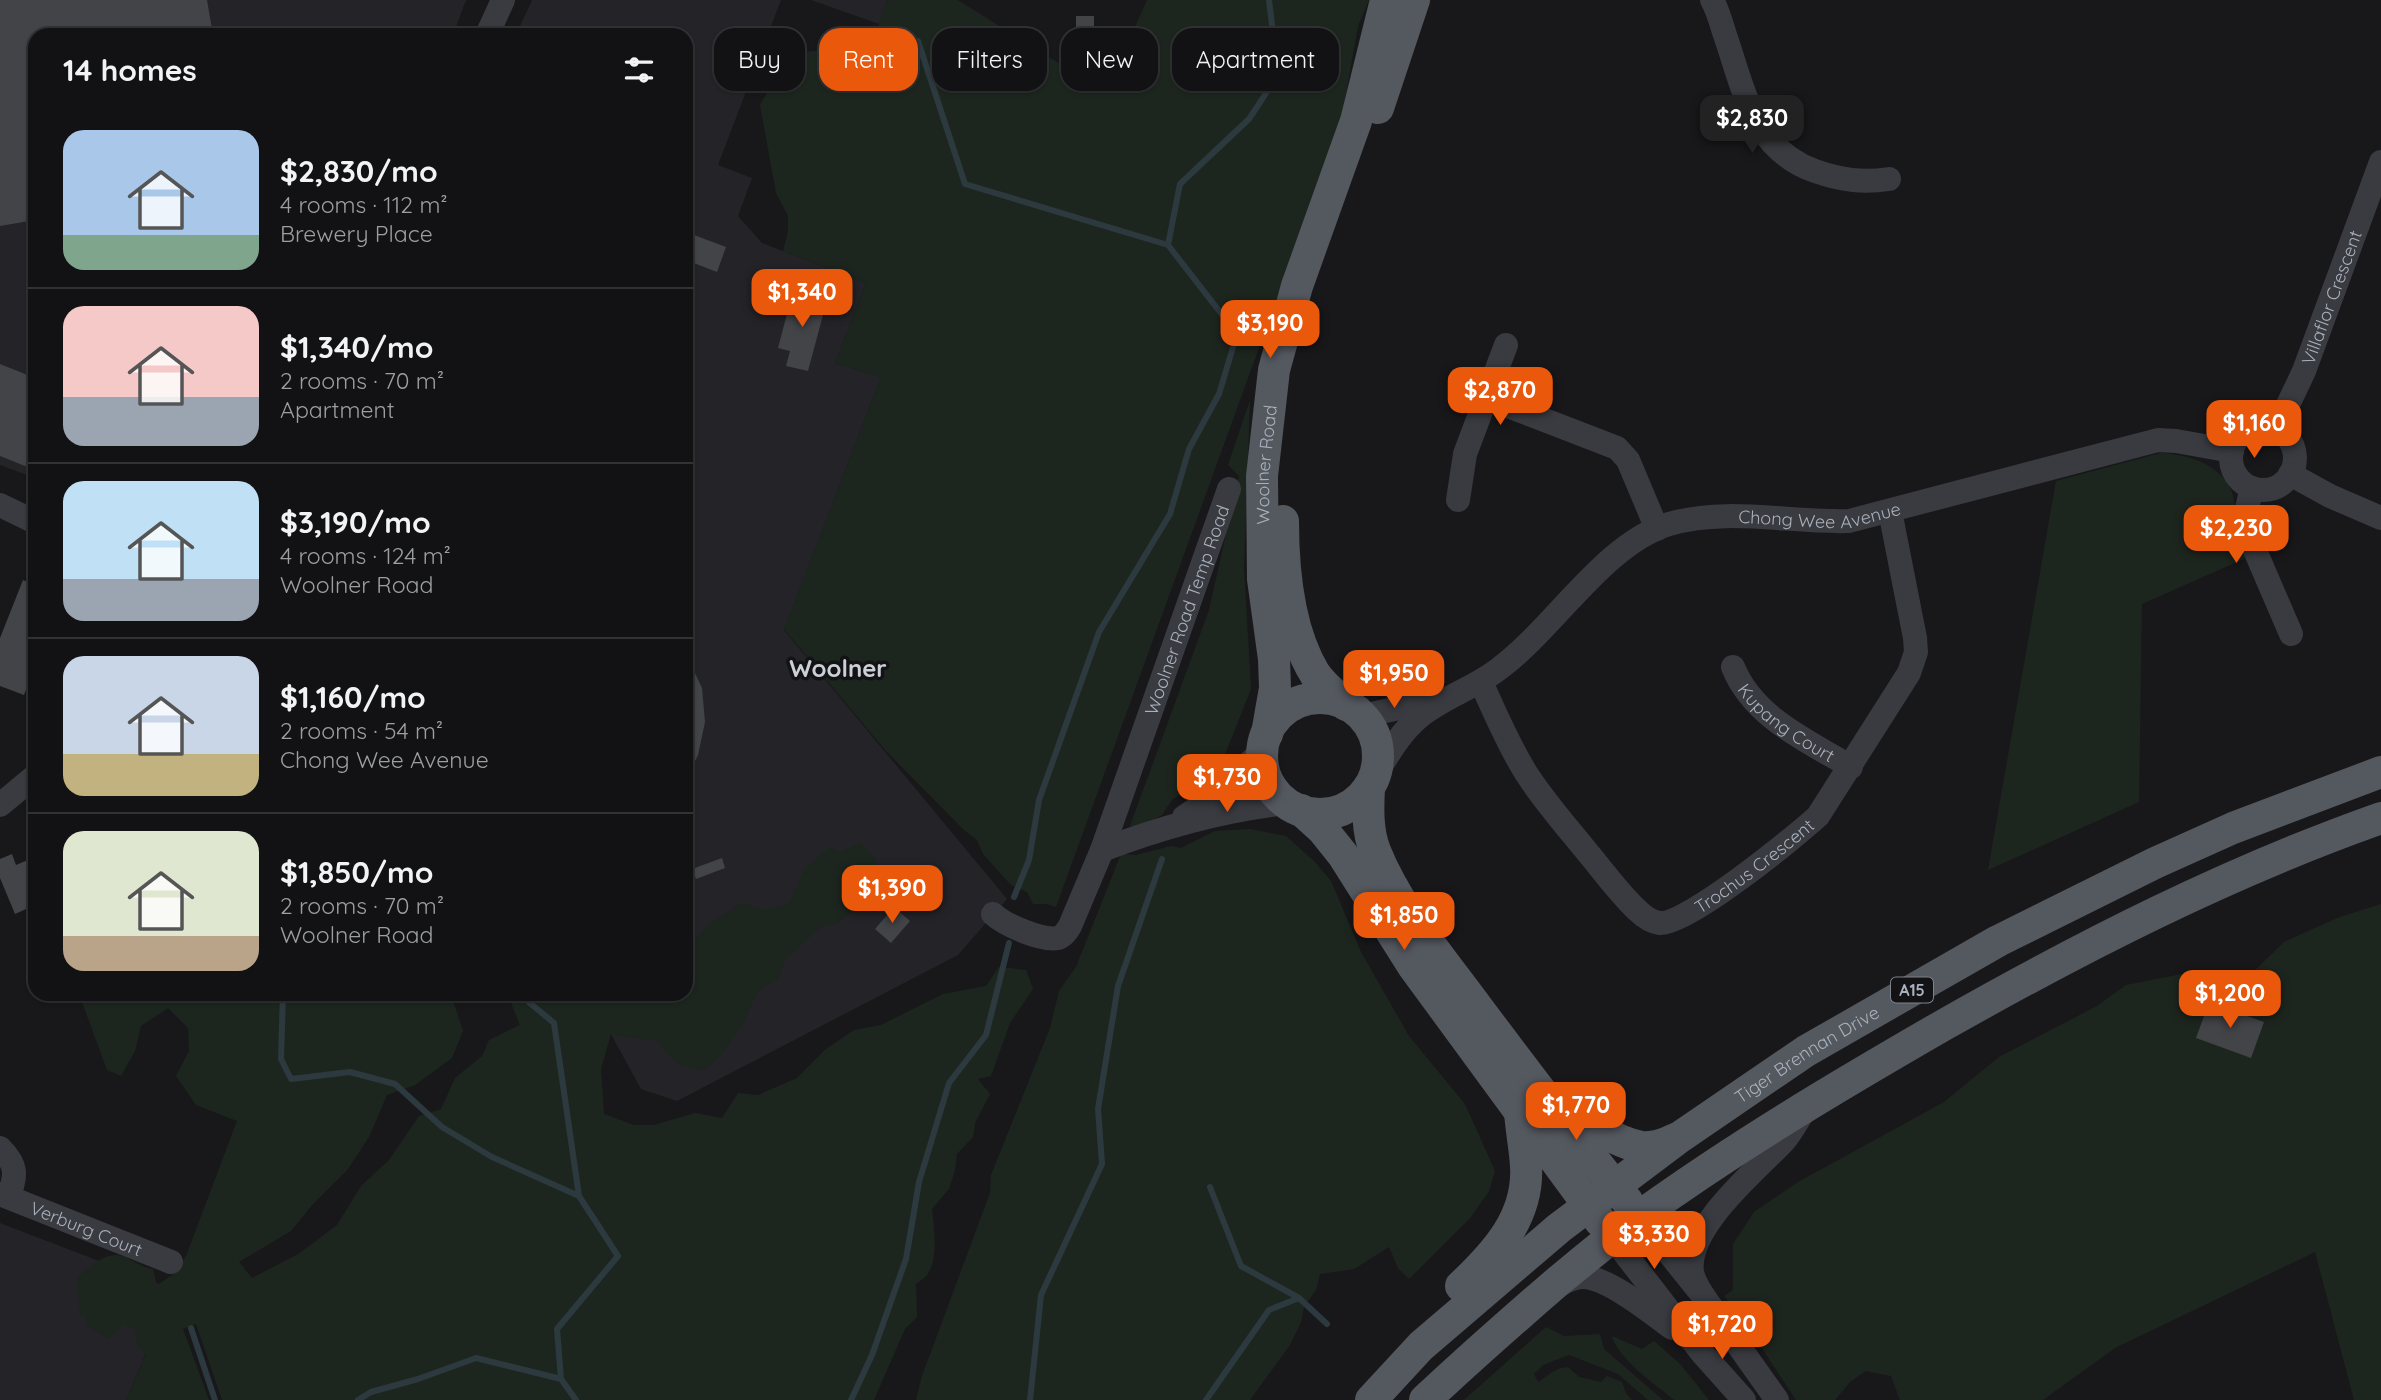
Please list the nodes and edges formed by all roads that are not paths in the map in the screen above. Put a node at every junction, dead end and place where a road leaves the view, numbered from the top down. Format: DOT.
graph roads {
  1 [pos="503,0"];
  2 [pos="1386,0"];
  3 [pos="1414,0"];
  4 [pos="1712,0"];
  5 [pos="490,28"];
  6 [pos="2381,162"];
  7 [pos="1889,178"];
  8 [pos="1506,345"];
  9 [pos="1486,398"];
  10 [pos="2276,430"];
  11 [pos="2232,451"];
  12 [pos="2290,474"];
  13 [pos="2252,488"];
  14 [pos="1229,489"];
  15 [pos="1458,500"];
  16 [pos="0,505"];
  17 [pos="1889,511"];
  18 [pos="2381,518"];
  19 [pos="28,519"];
  20 [pos="1657,528"];
  21 [pos="2291,634"];
  22 [pos="1733,667"];
  23 [pos="1470,687"];
  24 [pos="1354,710"];
  25 [pos="1264,743"];
  26 [pos="1851,767"];
  27 [pos="2381,772"];
  28 [pos="28,782"];
  29 [pos="1371,782"];
  30 [pos="0,805"];
  31 [pos="1294,806"];
  32 [pos="2381,818"];
  33 [pos="1159,830"];
  34 [pos="1102,850"];
  35 [pos="993,914"];
  36 [pos="1533,1082"];
  37 [pos="1809,1102"];
  38 [pos="1520,1110"];
  39 [pos="1679,1137"];
  40 [pos="0,1148"];
  41 [pos="1614,1185"];
  42 [pos="4,1196"];
  43 [pos="1588,1205"];
  44 [pos="1639,1216"];
  45 [pos="1612,1237"];
  46 [pos="171,1262"];
  47 [pos="1542,1296"];
  48 [pos="1704,1297"];
  49 [pos="1421,1346"];
  50 [pos="1702,1353"];
  51 [pos="1371,1400"];
  52 [pos="1425,1400"];
  53 [pos="1744,1400"];
  54 [pos="1777,1400"];
  1 -- 5 [label="street"];
  2 -- 25 [label="main road, Woolner Road"];
  3 -- 24 [label="main road, Woolner Road"];
  4 -- 7 [label="street"];
  6 -- 10 [label="street, Villaflor Crescent"];
  8 -- 9 [label="street"];
  9 -- 15 [label="street"];
  9 -- 20 [label="street"];
  10 -- 11 [label="street"];
  10 -- 12 [label="street"];
  11 -- 13 [label="street"];
  11 -- 17 [label="street, Chong Wee Avenue"];
  12 -- 13 [label="street"];
  12 -- 18 [label="street"];
  13 -- 21 [label="street"];
  14 -- 34 [label="street, Woolner Road Temp Road"];
  16 -- 19 [label="street"];
  17 -- 20 [label="street, Chong Wee Avenue"];
  17 -- 26 [label="street, Trochus Crescent"];
  20 -- 23 [label="street, Chong Wee Avenue"];
  22 -- 26 [label="street, Kupang Court"];
  23 -- 24 [label="street, Chong Wee Avenue"];
  23 -- 26 [label="street, Trochus Crescent"];
  23 -- 29 [label="street, Chong Wee Avenue"];
  24 -- 25 [label="main road"];
  24 -- 29 [label="main road"];
  25 -- 31 [label="main road"];
  25 -- 33 [label="street"];
  27 -- 39 [label="main road, Tiger Brennan Drive / A15"];
  28 -- 30 [label="street"];
  29 -- 31 [label="main road"];
  29 -- 36 [label="main road"];
  31 -- 33 [label="street"];
  31 -- 38 [label="main road"];
  32 -- 37 [label="main road, A15"];
  33 -- 34 [label="street"];
  34 -- 35 [label="street, Woolner Road Temp Road"];
  36 -- 39 [label="main road"];
  36 -- 41 [label="main road"];
  37 -- 44 [label="main road, A15"];
  37 -- 48 [label="street"];
  38 -- 43 [label="main road"];
  38 -- 49 [label="main road"];
  39 -- 41 [label="main road, Tiger Brennan Drive / A15"];
  40 -- 42 [label="street"];
  41 -- 43 [label="main road, Tiger Brennan Drive / A15"];
  41 -- 44 [label="main road"];
  42 -- 46 [label="street, Verburg Court"];
  43 -- 45 [label="main road"];
  43 -- 49 [label="main road, Tiger Brennan Drive / A15"];
  44 -- 45 [label="main road, A15"];
  44 -- 48 [label="street"];
  45 -- 47 [label="main road, A15"];
  45 -- 50 [label="street"];
  47 -- 50 [label="street"];
  47 -- 52 [label="main road, A15"];
  48 -- 54 [label="street"];
  49 -- 51 [label="main road, Tiger Brennan Drive / A15"];
  50 -- 53 [label="street"];
}
